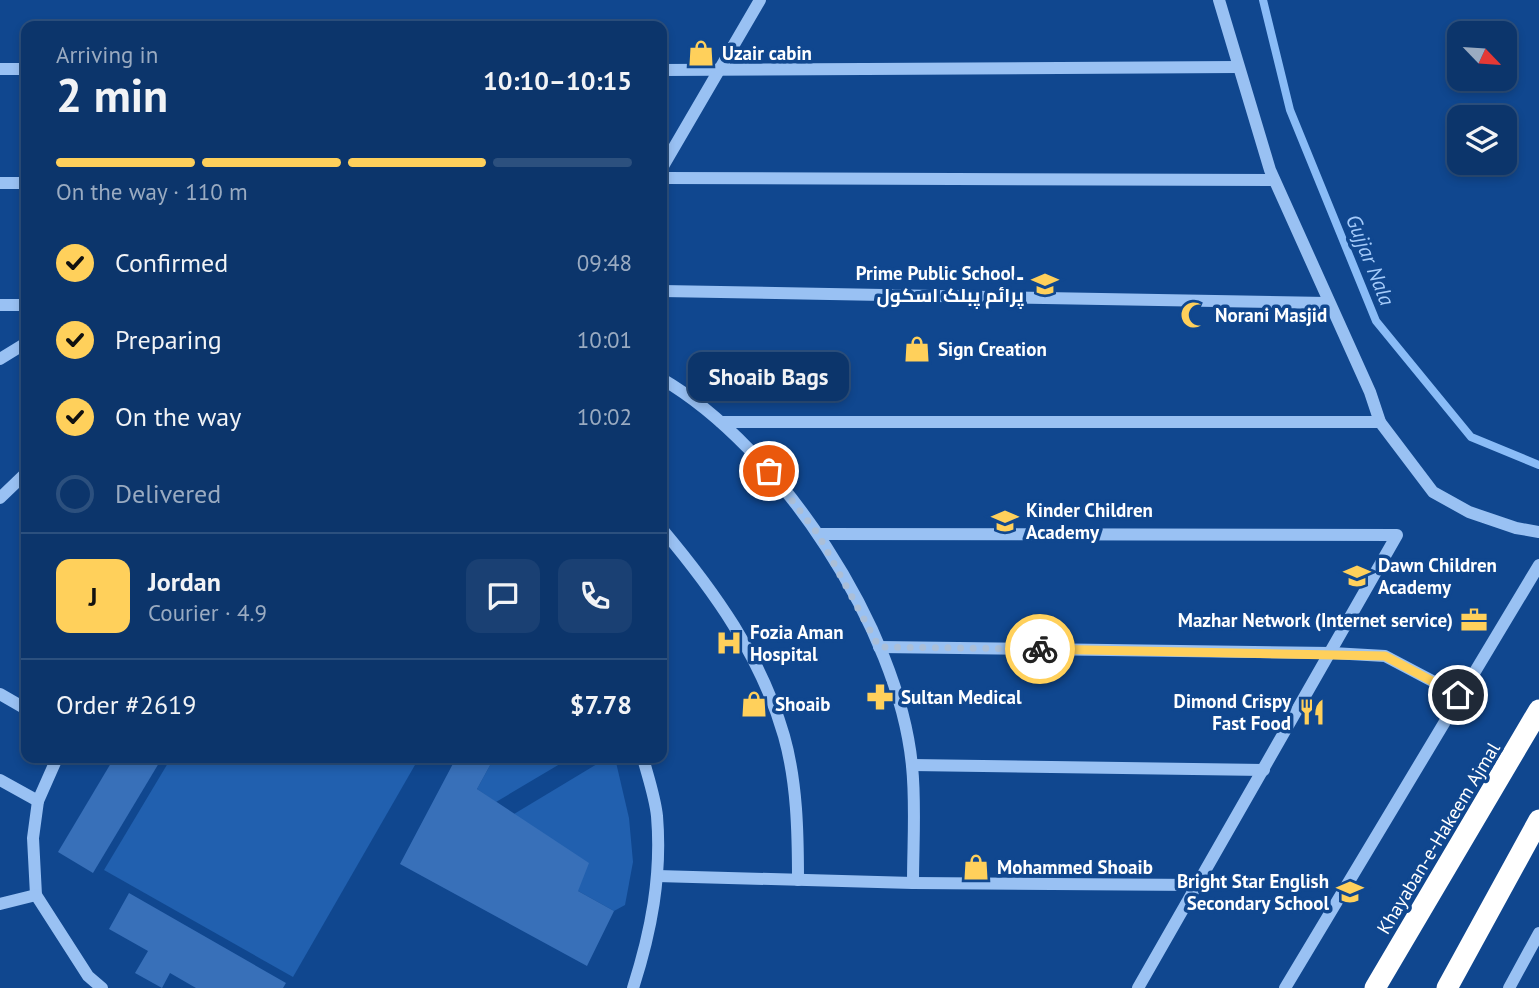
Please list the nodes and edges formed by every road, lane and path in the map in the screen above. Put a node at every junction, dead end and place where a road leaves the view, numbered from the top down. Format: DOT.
graph roads {
  1 [pos="760,0"];
  2 [pos="1219,0"];
  3 [pos="1237,67"];
  4 [pos="0,69"];
  5 [pos="21,69"];
  6 [pos="667,70"];
  7 [pos="721,70"];
  8 [pos="667,160"];
  9 [pos="667,177"];
  10 [pos="1274,180"];
  11 [pos="0,183"];
  12 [pos="21,183"];
  13 [pos="667,291"];
  14 [pos="1327,303"];
  15 [pos="0,305"];
  16 [pos="21,305"];
  17 [pos="21,346"];
  18 [pos="0,359"];
  19 [pos="667,382"];
  20 [pos="721,422"];
  21 [pos="1380,422"];
  22 [pos="21,478"];
  23 [pos="0,498"];
  24 [pos="1539,532"];
  25 [pos="818,534"];
  26 [pos="667,535"];
  27 [pos="1539,565"];
  28 [pos="879,647"];
  29 [pos="1332,653"];
  30 [pos="0,694"];
  31 [pos="1458,695"];
  32 [pos="21,706"];
  33 [pos="1539,710"];
  34 [pos="55,763"];
  35 [pos="644,763"];
  36 [pos="912,765"];
  37 [pos="1264,770"];
  38 [pos="0,780"];
  39 [pos="38,802"];
  40 [pos="1539,820"];
  41 [pos="657,876"];
  42 [pos="798,880"];
  43 [pos="913,883"];
  44 [pos="1198,885"];
  45 [pos="36,895"];
  46 [pos="0,904"];
  47 [pos="1539,933"];
  48 [pos="102,988"];
  49 [pos="633,988"];
  50 [pos="1138,988"];
  51 [pos="1285,988"];
  52 [pos="1376,988"];
  53 [pos="1447,988"];
  54 [pos="1509,988"];
  1 -- 7 [label="street"];
  2 -- 3 [label="street"];
  3 -- 7 [label="street"];
  3 -- 10 [label="street"];
  4 -- 5 [label="street"];
  6 -- 7 [label="street"];
  7 -- 8 [label="street"];
  9 -- 10 [label="street"];
  10 -- 14 [label="street"];
  11 -- 12 [label="street"];
  13 -- 14 [label="street"];
  14 -- 21 [label="street"];
  15 -- 16 [label="street"];
  17 -- 18 [label="street"];
  19 -- 20 [label="street"];
  20 -- 21 [label="street"];
  20 -- 25 [label="street"];
  21 -- 24 [label="street"];
  22 -- 23 [label="street"];
  25 -- 28 [label="street"];
  25 -- 29 [label="street"];
  26 -- 42 [label="street"];
  27 -- 31 [label="street"];
  28 -- 29 [label="street"];
  28 -- 36 [label="street"];
  29 -- 31 [label="street"];
  29 -- 37 [label="street"];
  30 -- 32 [label="street"];
  31 -- 51 [label="street"];
  33 -- 52 [label="highway, Khayaban-e-Hakeem Ajmal"];
  34 -- 39 [label="street"];
  35 -- 41 [label="street"];
  36 -- 37 [label="street"];
  36 -- 43 [label="street"];
  37 -- 44 [label="street"];
  38 -- 39 [label="street"];
  39 -- 45 [label="street"];
  40 -- 53 [label="highway"];
  41 -- 42 [label="street"];
  41 -- 49 [label="street"];
  42 -- 43 [label="street"];
  43 -- 44 [label="street"];
  44 -- 50 [label="street"];
  45 -- 46 [label="street"];
  45 -- 48 [label="street"];
  47 -- 54 [label="street"];
}
